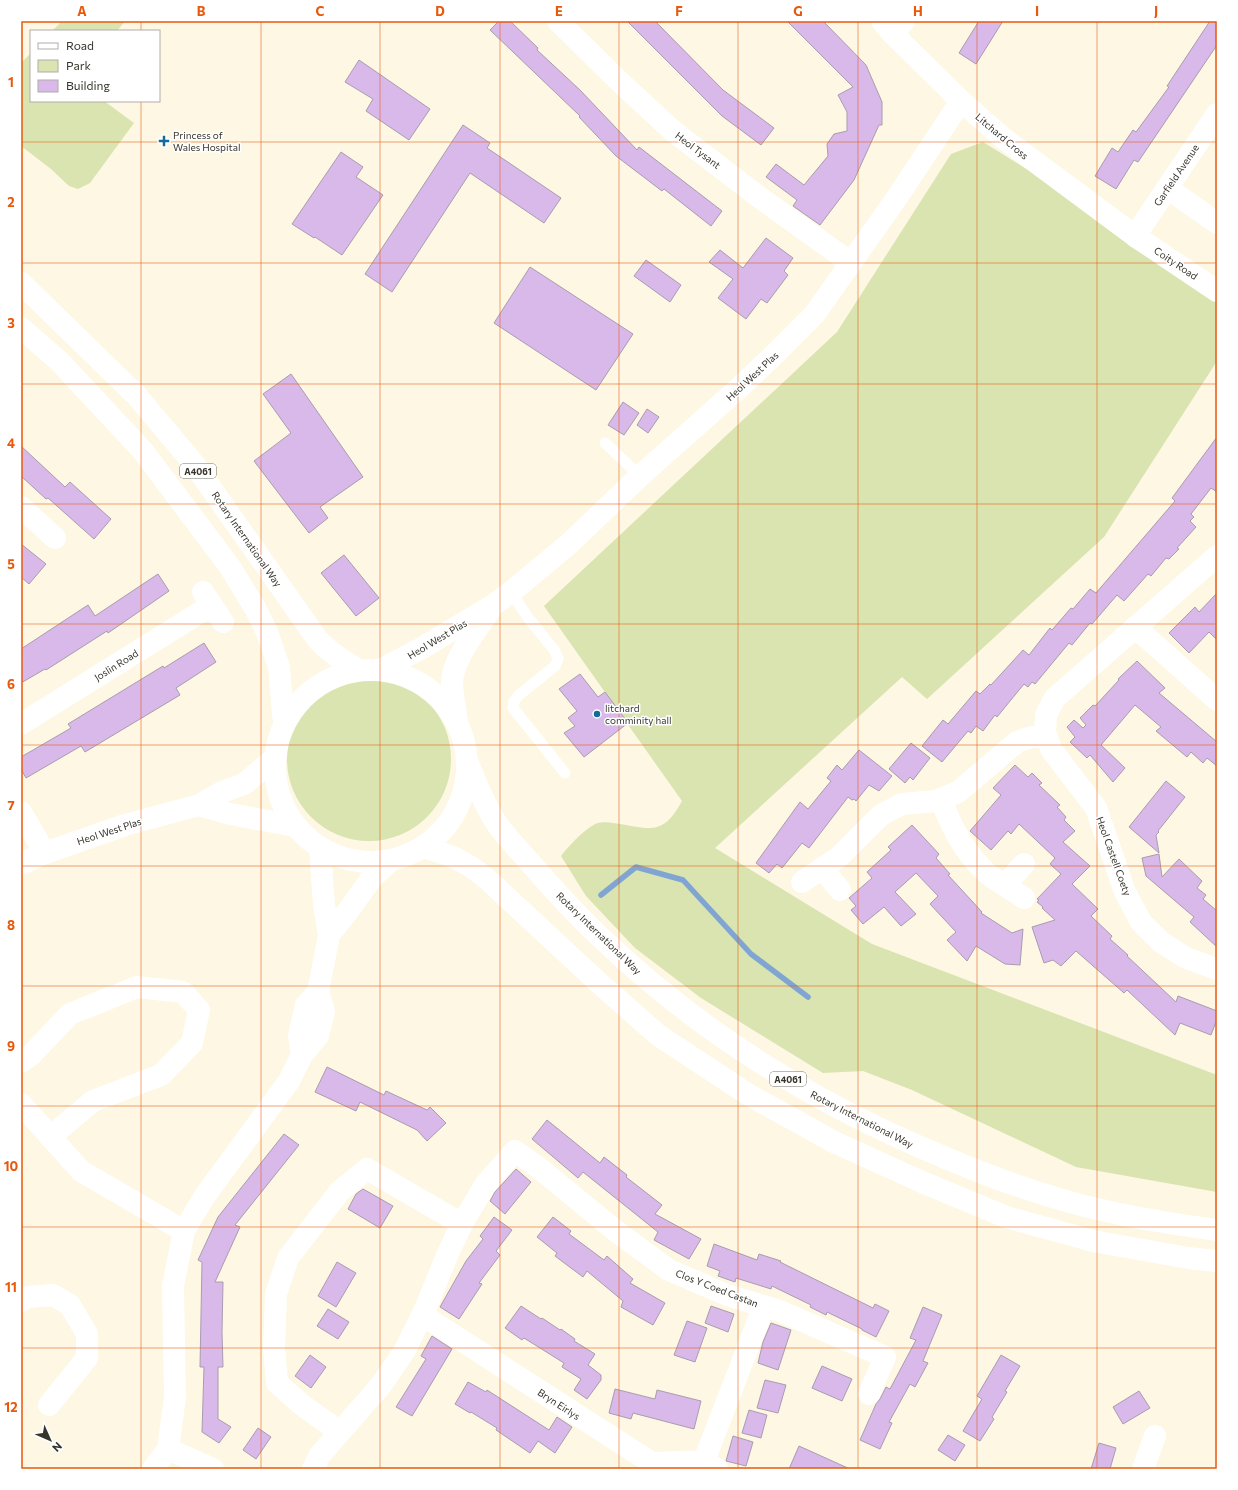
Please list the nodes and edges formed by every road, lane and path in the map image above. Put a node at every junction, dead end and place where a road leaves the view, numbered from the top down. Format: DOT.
graph roads {
  1 [pos="558,21"];
  2 [pos="893,25"];
  3 [pos="961,101"];
  4 [pos="1217,114"];
  5 [pos="1167,188"];
  6 [pos="1217,223"];
  7 [pos="1135,236"];
  8 [pos="850,263"];
  9 [pos="21,283"];
  10 [pos="1217,291"];
  11 [pos="21,328"];
  12 [pos="605,443"];
  13 [pos="640,476"];
  14 [pos="21,507"];
  15 [pos="55,538"];
  16 [pos="1217,556"];
  17 [pos="511,592"];
  18 [pos="213,606"];
  19 [pos="492,606"];
  20 [pos="1135,627"];
  21 [pos="359,670"];
  22 [pos="380,670"];
  23 [pos="1217,700"];
  24 [pos="457,723"];
  25 [pos="21,724"];
  26 [pos="284,724"];
  27 [pos="1046,737"];
  28 [pos="275,758"];
  29 [pos="467,762"];
  30 [pos="565,773"];
  31 [pos="941,799"];
  32 [pos="199,805"];
  33 [pos="21,812"];
  34 [pos="296,826"];
  35 [pos="422,847"];
  36 [pos="320,848"];
  37 [pos="45,853"];
  38 [pos="391,860"];
  39 [pos="21,864"];
  40 [pos="1024,864"];
  41 [pos="822,868"];
  42 [pos="802,882"];
  43 [pos="1005,885"];
  44 [pos="840,890"];
  45 [pos="1024,898"];
  46 [pos="329,935"];
  47 [pos="1217,969"];
  48 [pos="21,1062"];
  49 [pos="21,1104"];
  50 [pos="50,1137"];
  51 [pos="462,1224"];
  52 [pos="1217,1230"];
  53 [pos="184,1231"];
  54 [pos="1217,1261"];
  55 [pos="21,1301"];
  56 [pos="764,1306"];
  57 [pos="422,1315"];
  58 [pos="869,1394"];
  59 [pos="48,1405"];
  60 [pos="340,1432"];
  61 [pos="1155,1436"];
  62 [pos="168,1449"];
  63 [pos="711,1465"];
  64 [pos="651,1466"];
  65 [pos="153,1469"];
  66 [pos="213,1469"];
  67 [pos="313,1469"];
  68 [pos="1143,1469"];
  1 -- 8 [label="street, Heol Tysant"];
  2 -- 3 [label="street, Litchard Cross"];
  3 -- 7 [label="street, Litchard Cross"];
  3 -- 8 [label="street, Heol West Plas"];
  4 -- 5 [label="street, Garfield Avenue"];
  5 -- 6 [label="street"];
  5 -- 7 [label="street, Garfield Avenue"];
  7 -- 10 [label="street, Coity Road"];
  8 -- 13 [label="street, Heol West Plas"];
  9 -- 21 [label="street, Rotary International Way / A4061"];
  11 -- 26 [label="street, A4061"];
  12 -- 13 [label="lane"];
  13 -- 17 [label="street, Heol West Plas"];
  14 -- 15 [label="street"];
  16 -- 20 [label="street, Heol Castell Coety"];
  17 -- 19 [label="street, Heol West Plas"];
  17 -- 30 [label="lane"];
  18 -- 25 [label="street, Joslin Road"];
  19 -- 22 [label="street, Heol West Plas"];
  19 -- 24 [label="street, Heol West Plas"];
  20 -- 23 [label="street"];
  20 -- 27 [label="street, Heol Castell Coety"];
  21 -- 22 [label="street"];
  21 -- 26 [label="street"];
  22 -- 24 [label="street"];
  24 -- 29 [label="street"];
  26 -- 28 [label="street"];
  27 -- 31 [label="street"];
  27 -- 47 [label="street, Heol Castell Coety"];
  28 -- 32 [label="street, Heol West Plas"];
  28 -- 34 [label="street"];
  29 -- 35 [label="street"];
  29 -- 52 [label="street, Rotary International Way / A4061"];
  31 -- 41 [label="street"];
  31 -- 43 [label="street"];
  32 -- 34 [label="street, Heol West Plas"];
  32 -- 37 [label="street, Heol West Plas"];
  33 -- 37 [label="street"];
  34 -- 36 [label="street"];
  35 -- 38 [label="street"];
  35 -- 54 [label="street"];
  36 -- 38 [label="street"];
  36 -- 46 [label="street"];
  37 -- 39 [label="street, Heol West Plas"];
  38 -- 46 [label="street"];
  40 -- 43 [label="street"];
  41 -- 42 [label="street"];
  41 -- 44 [label="street"];
  43 -- 45 [label="street"];
  46 -- 53 [label="street"];
  48 -- 50 [label="street"];
  49 -- 50 [label="street"];
  50 -- 53 [label="street"];
  51 -- 56 [label="street, Clos Y Coed Castan"];
  51 -- 57 [label="street"];
  51 -- 60 [label="street"];
  53 -- 62 [label="street"];
  55 -- 59 [label="street"];
  56 -- 58 [label="street, Clos Y Coed Castan"];
  56 -- 63 [label="street"];
  57 -- 60 [label="street"];
  57 -- 64 [label="street, Bryn Eirlys"];
  60 -- 67 [label="street"];
  61 -- 68 [label="street"];
  62 -- 65 [label="street"];
  62 -- 66 [label="street"];
  63 -- 64 [label="street, Bryn Eirlys"];
}
